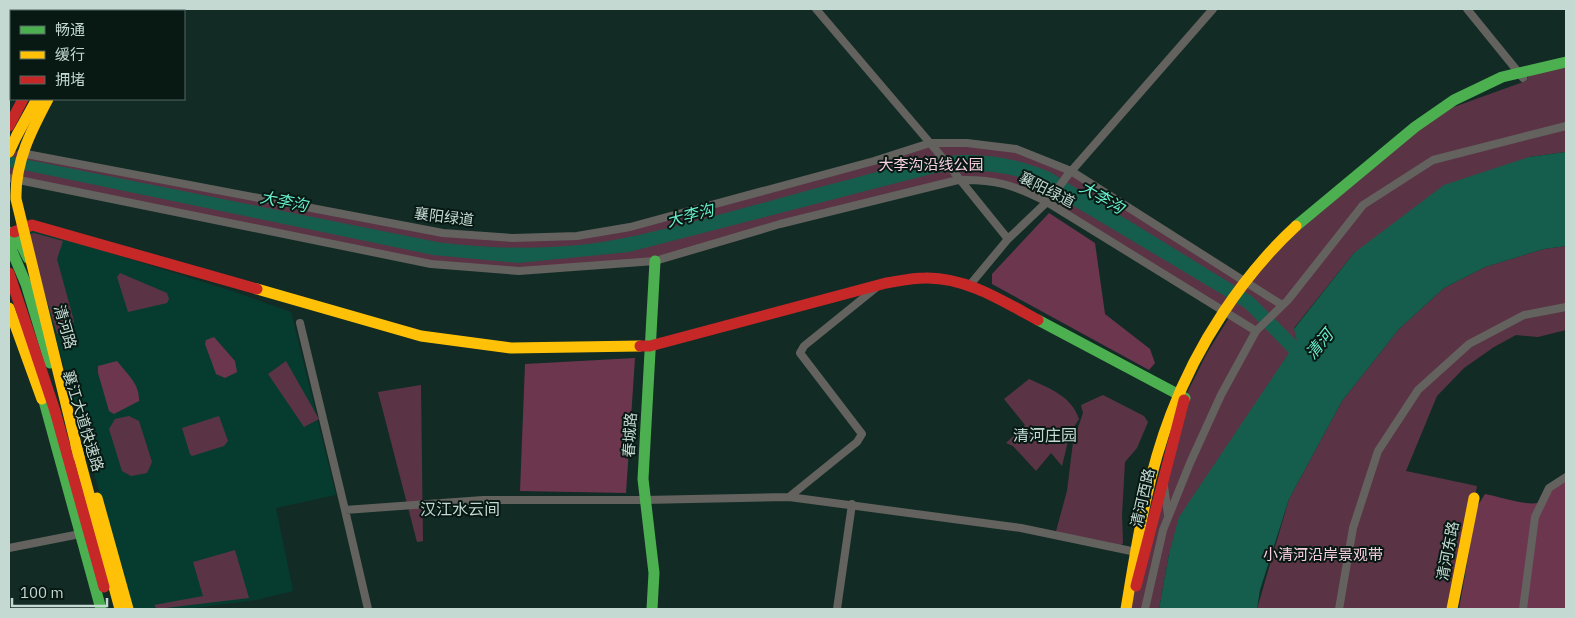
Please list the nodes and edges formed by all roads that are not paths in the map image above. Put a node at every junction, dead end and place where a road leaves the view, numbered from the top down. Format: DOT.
graph roads {
  1 [pos="816,9"];
  2 [pos="1213,9"];
  3 [pos="1467,9"];
  4 [pos="1566,62"];
  5 [pos="1566,68"];
  6 [pos="1522,75"];
  7 [pos="36,100"];
  8 [pos="47,100"];
  9 [pos="21,102"];
  10 [pos="9,114"];
  11 [pos="9,126"];
  12 [pos="1566,126"];
  13 [pos="930,143"];
  14 [pos="9,151"];
  15 [pos="1071,171"];
  16 [pos="9,178"];
  17 [pos="958,180"];
  18 [pos="1048,200"];
  19 [pos="9,237"];
  20 [pos="1008,239"];
  21 [pos="651,261"];
  22 [pos="9,274"];
  23 [pos="881,284"];
  24 [pos="969,286"];
  25 [pos="1248,287"];
  26 [pos="1281,307"];
  27 [pos="1566,307"];
  28 [pos="9,308"];
  29 [pos="1230,313"];
  30 [pos="300,323"];
  31 [pos="1258,329"];
  32 [pos="646,346"];
  33 [pos="1183,396"];
  34 [pos="46,407"];
  35 [pos="79,456"];
  36 [pos="1566,477"];
  37 [pos="1163,479"];
  38 [pos="789,497"];
  39 [pos="1474,498"];
  40 [pos="640,500"];
  41 [pos="852,504"];
  42 [pos="345,510"];
  43 [pos="1168,517"];
  44 [pos="80,534"];
  45 [pos="9,548"];
  46 [pos="1136,552"];
  47 [pos="101,609"];
  48 [pos="110,609"];
  49 [pos="120,609"];
  50 [pos="128,609"];
  51 [pos="368,609"];
  52 [pos="646,609"];
  53 [pos="652,609"];
  54 [pos="836,609"];
  55 [pos="1128,609"];
  56 [pos="1145,609"];
  57 [pos="1338,609"];
  58 [pos="1452,609"];
  59 [pos="1523,609"];
  1 -- 13 [label="street"];
  2 -- 15 [label="street"];
  3 -- 6 [label="street"];
  4 -- 6 [label="main road"];
  5 -- 6 [label="main road"];
  6 -- 25 [label="main road"];
  7 -- 14 [label="main road, bridge"];
  8 -- 35 [label="main road, bridge"];
  9 -- 10 [label="street"];
  9 -- 11 [label="main road"];
  12 -- 26 [label="street"];
  13 -- 14 [label="street, 襄阳绿道"];
  13 -- 15 [label="street, 襄阳绿道"];
  13 -- 17 [label="street"];
  15 -- 18 [label="street"];
  15 -- 25 [label="street, 襄阳绿道"];
  16 -- 21 [label="street, 襄阳绿道"];
  17 -- 18 [label="street, 襄阳绿道"];
  17 -- 20 [label="street"];
  17 -- 21 [label="street, 襄阳绿道"];
  18 -- 20 [label="street"];
  18 -- 29 [label="street, 襄阳绿道"];
  19 -- 32 [label="main road"];
  19 -- 35 [label="main road, 襄江大道快速路, bridge"];
  19 -- 50 [label="main road, 清河路"];
  20 -- 24 [label="street"];
  21 -- 32 [label="main road, 春城路"];
  22 -- 34 [label="main road"];
  22 -- 48 [label="main road, 襄江大道快速路"];
  23 -- 24 [label="main road"];
  23 -- 32 [label="main road"];
  23 -- 38 [label="street"];
  24 -- 33 [label="main road"];
  25 -- 26 [label="street, 襄阳绿道"];
  25 -- 29 [label="main road"];
  26 -- 31 [label="street"];
  27 -- 57 [label="street"];
  28 -- 34 [label="main road"];
  29 -- 31 [label="street, 襄阳绿道"];
  29 -- 33 [label="main road"];
  30 -- 42 [label="street"];
  31 -- 43 [label="street"];
  32 -- 40 [label="main road, 春城路"];
  33 -- 37 [label="main road, 清河西路"];
  33 -- 46 [label="main road"];
  34 -- 44 [label="main road"];
  35 -- 49 [label="main road, 襄江大道快速路"];
  36 -- 59 [label="street"];
  37 -- 43 [label="street"];
  37 -- 55 [label="main road, 清河西路"];
  38 -- 40 [label="street"];
  38 -- 41 [label="street"];
  39 -- 58 [label="main road, 清河东路"];
  40 -- 42 [label="street"];
  40 -- 52 [label="main road, 春城路"];
  40 -- 53 [label="main road, 春城路"];
  41 -- 46 [label="street"];
  41 -- 54 [label="street"];
  42 -- 51 [label="street"];
  43 -- 56 [label="street"];
  44 -- 45 [label="street"];
  44 -- 47 [label="main road"];
  46 -- 55 [label="main road"];
}
